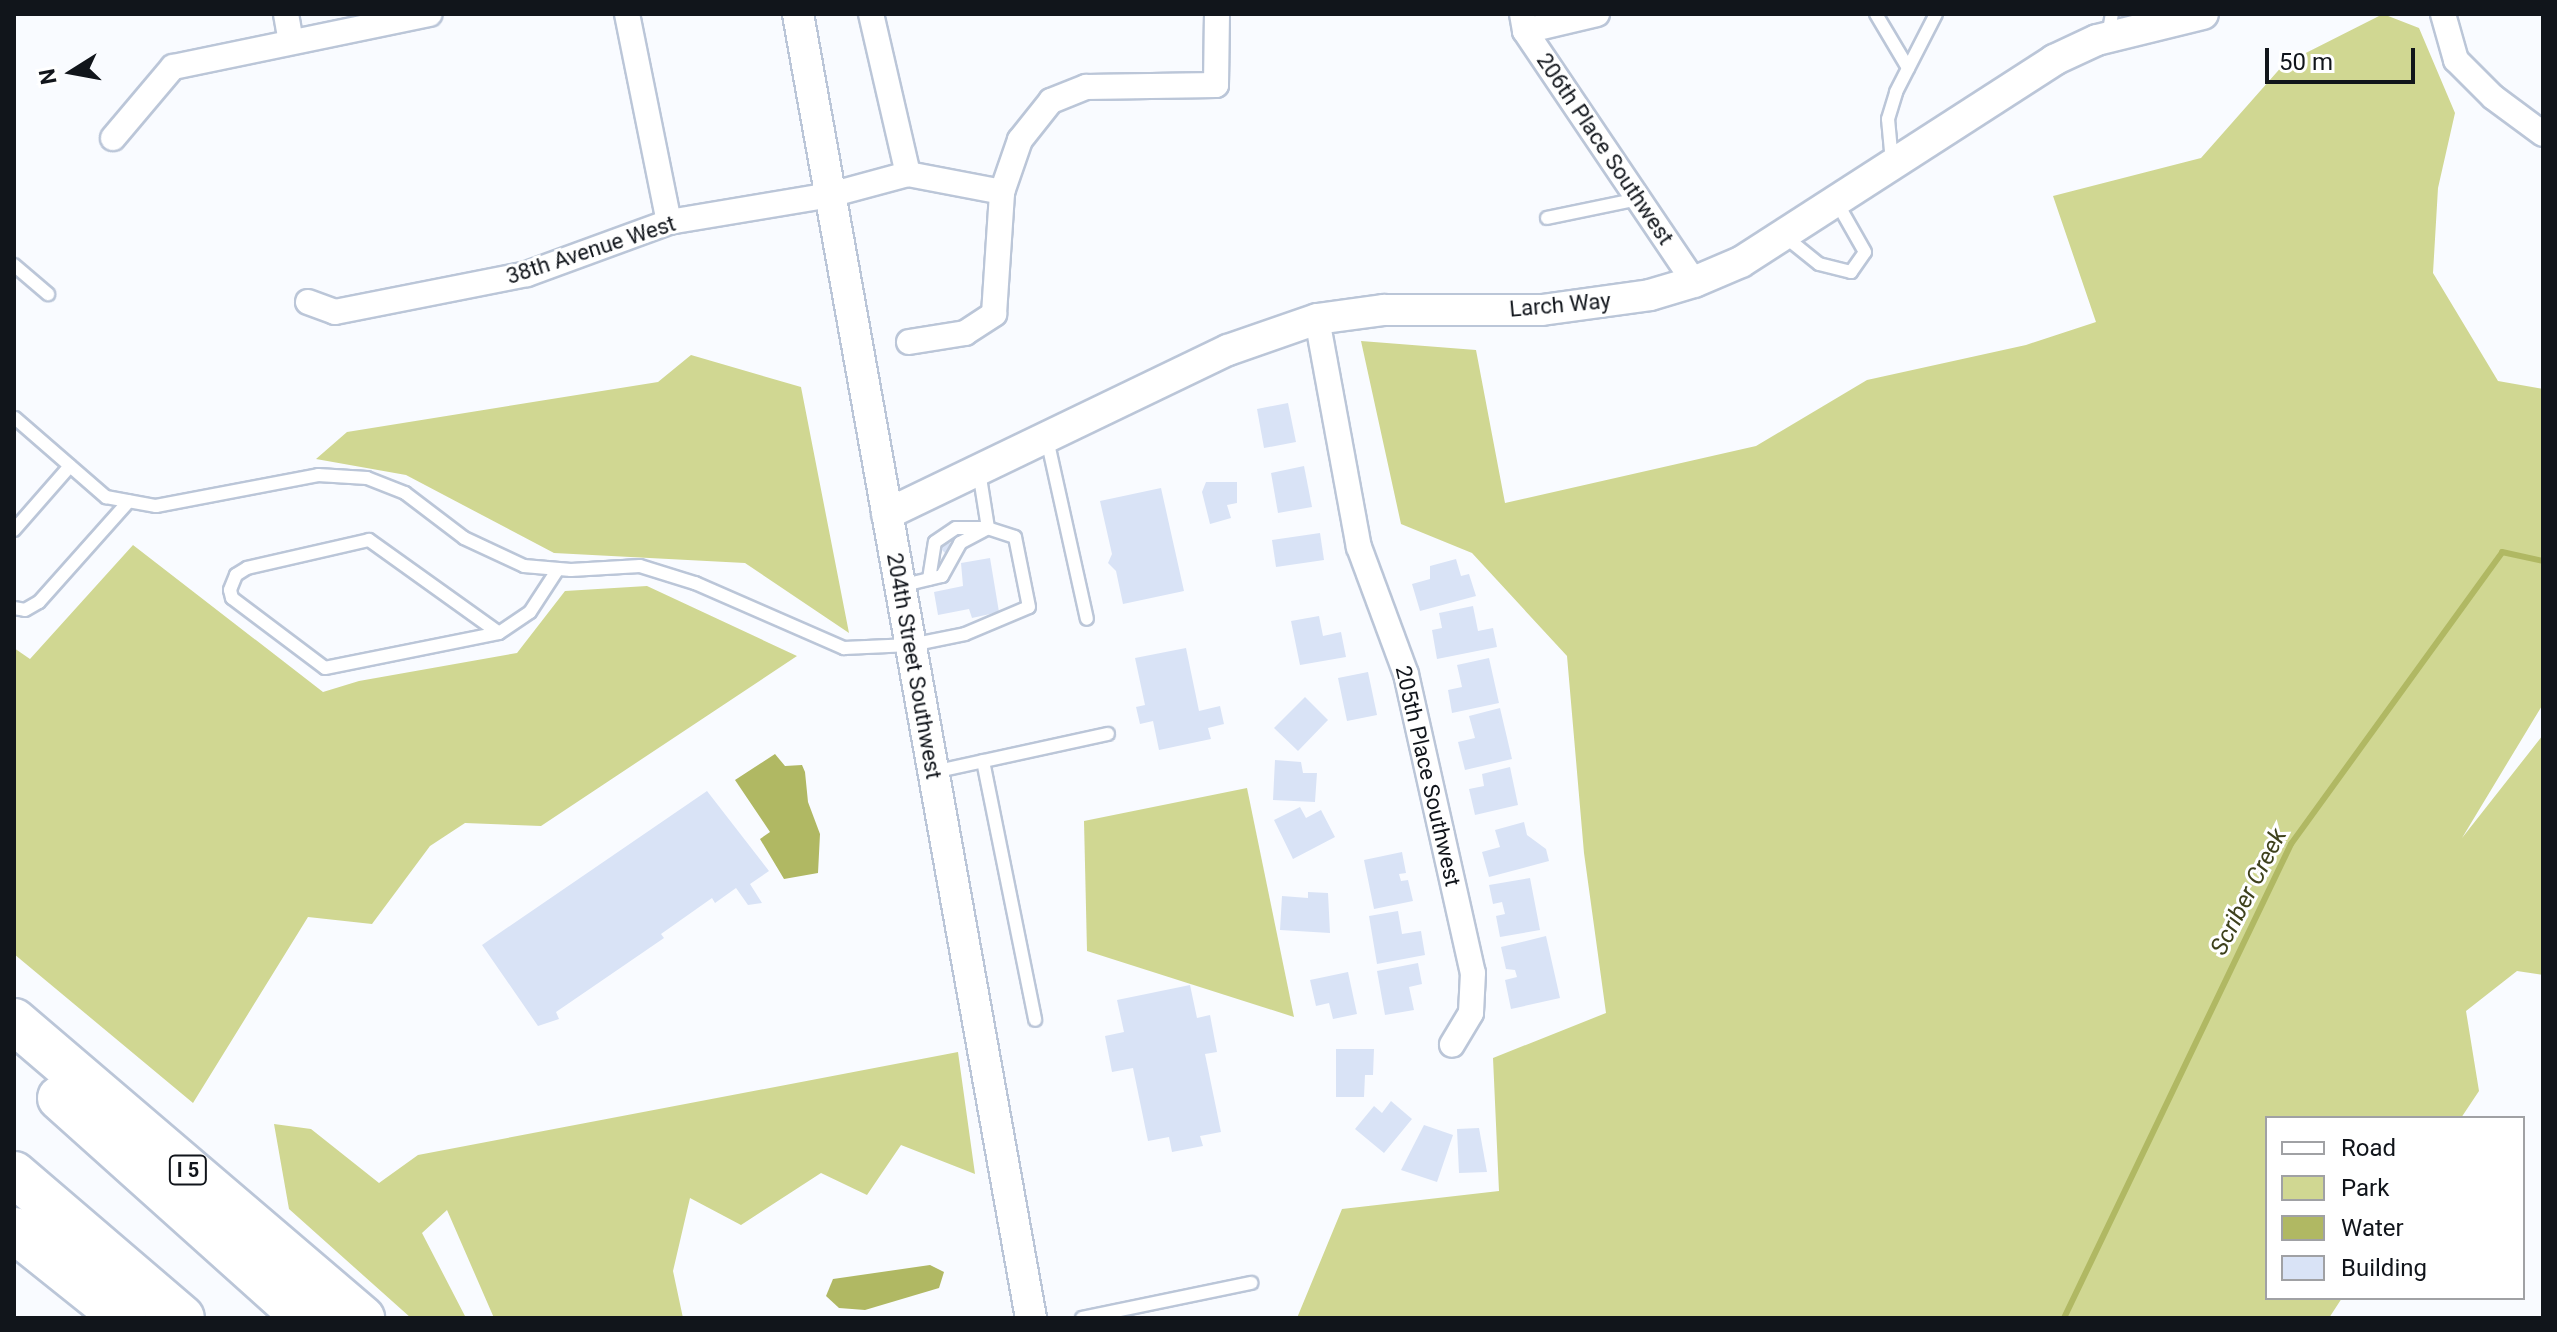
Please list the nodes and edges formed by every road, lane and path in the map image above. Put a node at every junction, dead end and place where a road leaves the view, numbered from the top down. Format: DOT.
graph roads {
  1 [pos="286,14"];
  2 [pos="430,14"];
  3 [pos="627,14"];
  4 [pos="798,14"];
  5 [pos="871,14"];
  6 [pos="1217,14"];
  7 [pos="1597,14"];
  8 [pos="1876,14"];
  9 [pos="1936,14"];
  10 [pos="2203,14"];
  11 [pos="2443,14"];
  12 [pos="1524,22"];
  13 [pos="2110,25"];
  14 [pos="291,41"];
  15 [pos="1908,68"];
  16 [pos="2543,134"];
  17 [pos="113,138"];
  18 [pos="1892,165"];
  19 [pos="908,174"];
  20 [pos="1002,192"];
  21 [pos="830,195"];
  22 [pos="1638,199"];
  23 [pos="1836,201"];
  24 [pos="1547,218"];
  25 [pos="669,222"];
  26 [pos="1783,235"];
  27 [pos="14,265"];
  28 [pos="1694,282"];
  29 [pos="48,294"];
  30 [pos="308,302"];
  31 [pos="1317,319"];
  32 [pos="909,342"];
  33 [pos="15,418"];
  34 [pos="1046,436"];
  35 [pos="70,466"];
  36 [pos="978,469"];
  37 [pos="129,501"];
  38 [pos="887,514"];
  39 [pos="988,528"];
  40 [pos="14,530"];
  41 [pos="558,569"];
  42 [pos="936,578"];
  43 [pos="900,586"];
  44 [pos="14,608"];
  45 [pos="1087,619"];
  46 [pos="499,633"];
  47 [pos="911,645"];
  48 [pos="1108,734"];
  49 [pos="983,761"];
  50 [pos="933,772"];
  51 [pos="1035,1020"];
  52 [pos="14,1021"];
  53 [pos="1452,1045"];
  54 [pos="14,1055"];
  55 [pos="14,1174"];
  56 [pos="14,1230"];
  57 [pos="1251,1283"];
  58 [pos="124,1318"];
  59 [pos="182,1318"];
  60 [pos="305,1318"];
  61 [pos="362,1318"];
  62 [pos="1031,1318"];
  63 [pos="1082,1318"];
  1 -- 14 [label="street"];
  2 -- 14 [label="street"];
  3 -- 25 [label="street"];
  4 -- 21 [label="street, 204th Street Southwest"];
  5 -- 19 [label="street"];
  6 -- 20 [label="street"];
  7 -- 12 [label="street"];
  8 -- 15 [label="lane"];
  9 -- 15 [label="lane"];
  10 -- 13 [label="street, Larch Way"];
  11 -- 16 [label="street"];
  12 -- 22 [label="street, 206th Place Southwest"];
  13 -- 18 [label="street, Larch Way"];
  14 -- 17 [label="street"];
  15 -- 18 [label="lane"];
  18 -- 23 [label="street, Larch Way"];
  19 -- 20 [label="street"];
  19 -- 21 [label="street, 38th Avenue West"];
  20 -- 32 [label="street"];
  21 -- 25 [label="street, 38th Avenue West"];
  21 -- 38 [label="street, 204th Street Southwest"];
  22 -- 24 [label="lane"];
  22 -- 28 [label="street, 206th Place Southwest"];
  23 -- 26 [label="street, Larch Way"];
  23 -- 26 [label="lane"];
  25 -- 30 [label="street, 38th Avenue West"];
  26 -- 28 [label="street, Larch Way"];
  27 -- 29 [label="lane"];
  28 -- 31 [label="street, Larch Way"];
  31 -- 34 [label="street, Larch Way"];
  31 -- 53 [label="street, 205th Place Southwest"];
  33 -- 35 [label="lane"];
  34 -- 36 [label="street, Larch Way"];
  34 -- 45 [label="lane"];
  35 -- 37 [label="lane"];
  35 -- 40 [label="lane"];
  36 -- 38 [label="street, Larch Way"];
  36 -- 39 [label="lane"];
  37 -- 41 [label="lane"];
  37 -- 44 [label="lane"];
  38 -- 43 [label="street, 204th Street Southwest"];
  39 -- 42 [label="lane"];
  39 -- 42 [label="lane"];
  39 -- 47 [label="lane"];
  41 -- 46 [label="lane"];
  41 -- 47 [label="lane"];
  42 -- 43 [label="lane"];
  43 -- 47 [label="street, 204th Street Southwest"];
  46 -- 46 [label="lane"];
  47 -- 50 [label="street, 204th Street Southwest"];
  48 -- 49 [label="lane"];
  49 -- 50 [label="lane"];
  49 -- 51 [label="lane"];
  50 -- 62 [label="street, 204th Street Southwest"];
  52 -- 61 [label="highway, I 5"];
  54 -- 60 [label="highway"];
  55 -- 59 [label="highway"];
  56 -- 58 [label="highway"];
  57 -- 63 [label="lane"];
}
